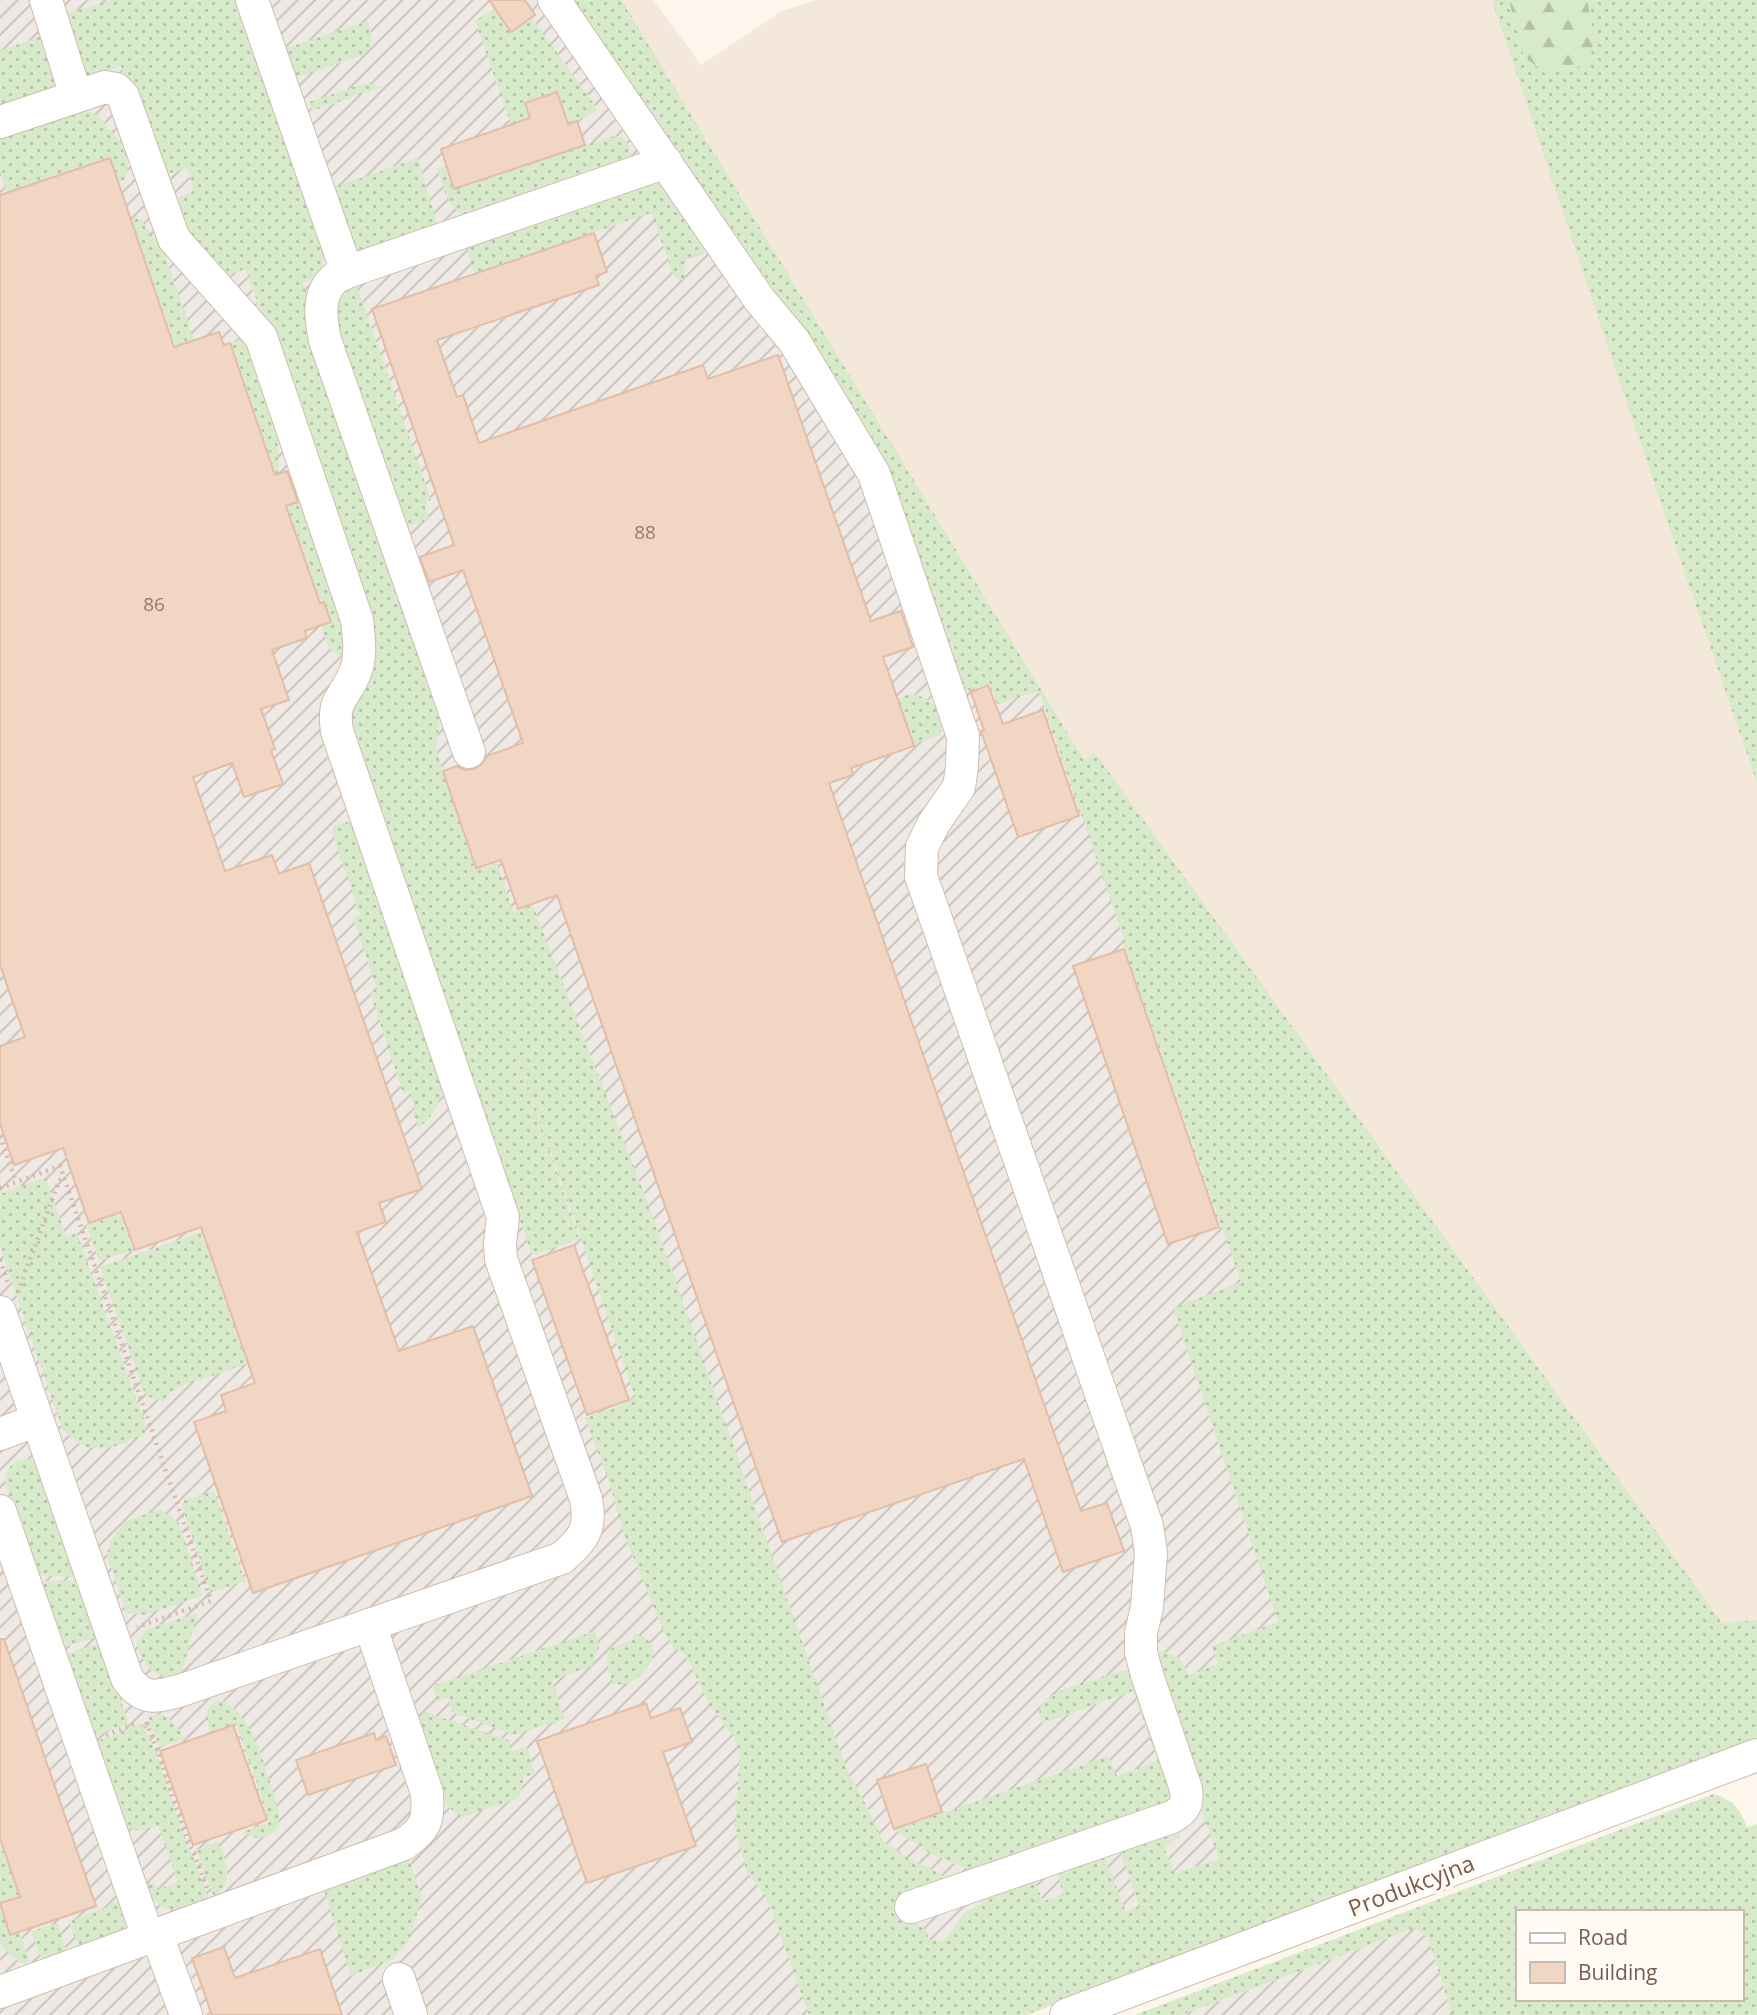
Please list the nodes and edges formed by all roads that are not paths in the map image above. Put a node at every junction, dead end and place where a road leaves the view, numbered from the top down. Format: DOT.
graph roads {
  1 [pos="46,0"];
  2 [pos="252,0"];
  3 [pos="554,0"];
  4 [pos="76,96"];
  5 [pos="0,122"];
  6 [pos="666,162"];
  7 [pos="347,272"];
  8 [pos="470,751"];
  9 [pos="7,1305"];
  10 [pos="37,1420"];
  11 [pos="0,1434"];
  12 [pos="0,1511"];
  13 [pos="370,1625"];
  14 [pos="1757,1755"];
  15 [pos="911,1907"];
  16 [pos="152,1936"];
  17 [pos="399,1979"];
  18 [pos="0,1992"];
  19 [pos="186,2015"];
  20 [pos="411,2015"];
  21 [pos="1066,2015"];
  1 -- 4 [label="street"];
  2 -- 7 [label="street"];
  3 -- 6 [label="street"];
  4 -- 5 [label="street"];
  4 -- 13 [label="street"];
  6 -- 7 [label="street"];
  6 -- 15 [label="street"];
  7 -- 8 [label="street"];
  9 -- 10 [label="street"];
  10 -- 11 [label="street"];
  10 -- 13 [label="street"];
  12 -- 16 [label="street"];
  13 -- 16 [label="street"];
  14 -- 21 [label="street, Produkcyjna"];
  16 -- 18 [label="street"];
  16 -- 19 [label="street"];
  17 -- 20 [label="street"];
}
